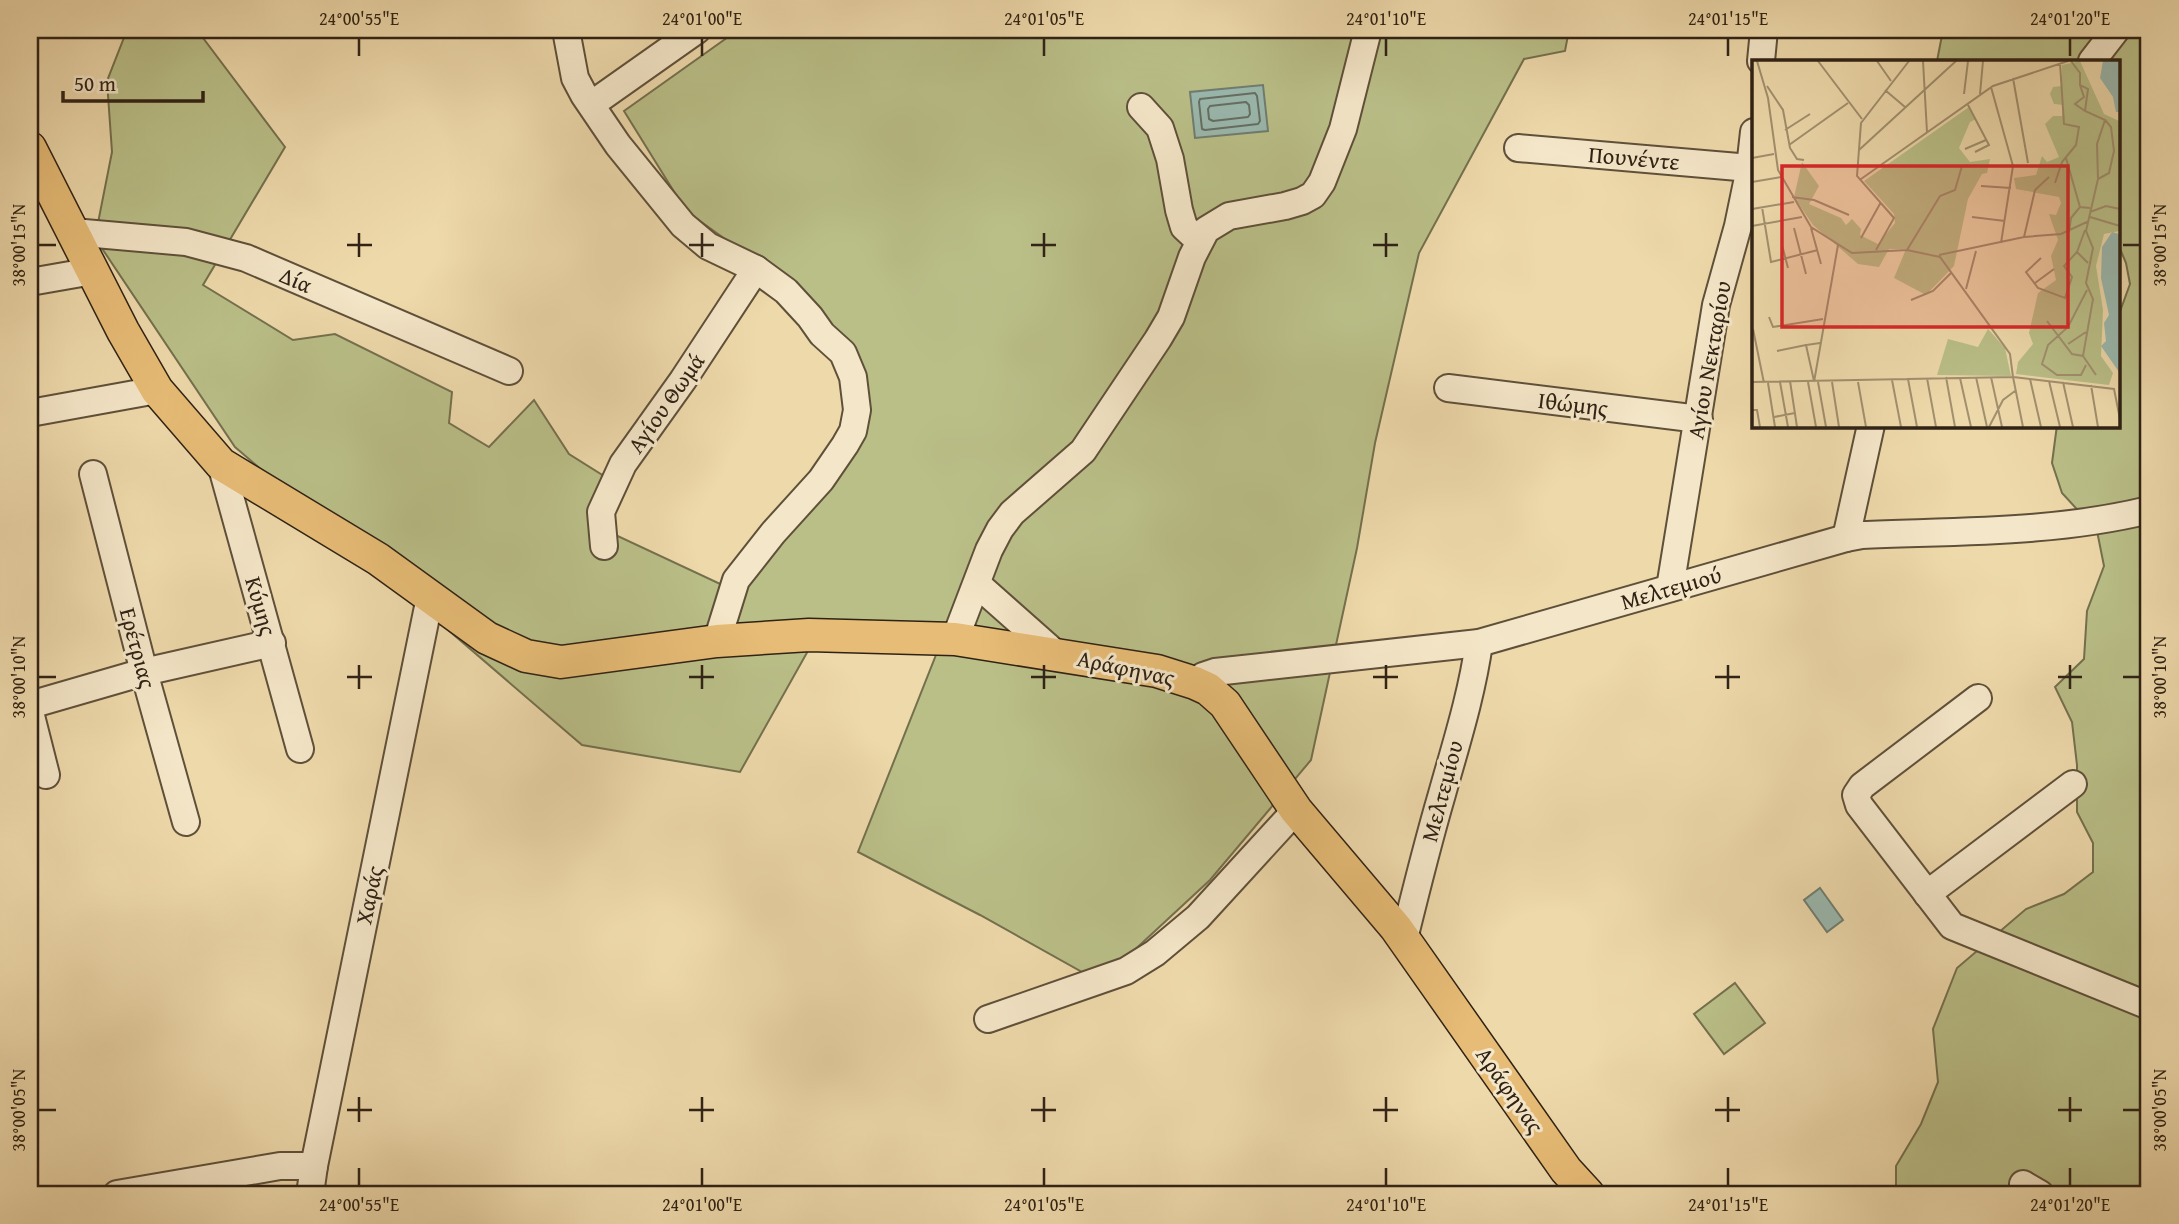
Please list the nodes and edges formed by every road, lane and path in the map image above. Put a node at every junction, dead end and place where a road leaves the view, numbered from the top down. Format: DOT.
graph roads {
  1 [pos="566,30"];
  2 [pos="697,30"];
  3 [pos="1368,30"];
  4 [pos="1764,30"];
  5 [pos="2116,30"];
  6 [pos="1761,60"];
  7 [pos="2093,60"];
  8 [pos="576,78"];
  9 [pos="602,97"];
  10 [pos="1142,107"];
  11 [pos="618,145"];
  12 [pos="30,148"];
  13 [pos="1518,148"];
  14 [pos="1752,150"];
  15 [pos="1750,168"];
  16 [pos="73,232"];
  17 [pos="1199,241"];
  18 [pos="756,269"];
  19 [pos="93,271"];
  20 [pos="30,282"];
  21 [pos="509,371"];
  22 [pos="1448,388"];
  23 [pos="157,390"];
  24 [pos="30,413"];
  25 [pos="1699,419"];
  26 [pos="1871,427"];
  27 [pos="221,464"];
  28 [pos="93,474"];
  29 [pos="2149,510"];
  30 [pos="1846,538"];
  31 [pos="604,546"];
  32 [pos="977,584"];
  33 [pos="1670,589"];
  34 [pos="430,597"];
  35 [pos="955,639"];
  36 [pos="717,641"];
  37 [pos="272,643"];
  38 [pos="1479,643"];
  39 [pos="1056,654"];
  40 [pos="144,673"];
  41 [pos="1195,683"];
  42 [pos="1978,698"];
  43 [pos="30,705"];
  44 [pos="30,712"];
  45 [pos="300,749"];
  46 [pos="46,775"];
  47 [pos="2073,784"];
  48 [pos="1296,810"];
  49 [pos="186,822"];
  50 [pos="1927,894"];
  51 [pos="1404,939"];
  52 [pos="2149,1006"];
  53 [pos="988,1019"];
  54 [pos="314,1166"];
  55 [pos="117,1194"];
  56 [pos="310,1194"];
  57 [pos="1588,1194"];
  1 -- 8 [label="street"];
  2 -- 9 [label="street"];
  3 -- 17 [label="street"];
  4 -- 6 [label="street"];
  5 -- 7 [label="street"];
  8 -- 9 [label="street"];
  8 -- 11 [label="street"];
  9 -- 11 [label="street"];
  10 -- 17 [label="street"];
  11 -- 18 [label="street"];
  12 -- 16 [label="main road, Αράφηνας"];
  13 -- 15 [label="street, Πουνέντε"];
  14 -- 15 [label="street, Αγίου Νεκταρίου"];
  15 -- 25 [label="street, Αγίου Νεκταρίου"];
  16 -- 19 [label="main road, Αράφηνας"];
  16 -- 21 [label="street, Δία"];
  17 -- 32 [label="street"];
  18 -- 31 [label="street, Αγίου Θωμά"];
  18 -- 36 [label="street"];
  19 -- 20 [label="street"];
  19 -- 23 [label="main road, Αράφηνας"];
  22 -- 25 [label="street, Ιθώμης"];
  23 -- 24 [label="street"];
  23 -- 27 [label="main road, Αράφηνας"];
  25 -- 33 [label="street, Αγίου Νεκταρίου"];
  26 -- 30 [label="street"];
  27 -- 34 [label="main road, Αράφηνας"];
  27 -- 37 [label="street, Κύμης"];
  28 -- 40 [label="street, Ερέτριας"];
  29 -- 30 [label="street, Μελτεμιού"];
  30 -- 33 [label="street, Μελτεμιού"];
  32 -- 35 [label="street"];
  32 -- 39 [label="street"];
  33 -- 38 [label="street, Μελτεμιού"];
  34 -- 36 [label="main road, Αράφηνας"];
  34 -- 54 [label="street, Χαράς"];
  35 -- 36 [label="main road, Αράφηνας"];
  35 -- 39 [label="main road, Αράφηνας"];
  37 -- 40 [label="street"];
  37 -- 45 [label="street, Κύμης"];
  38 -- 41 [label="street, Μελτεμιού"];
  38 -- 51 [label="street, Μελτεμίου"];
  39 -- 41 [label="main road, Αράφηνας"];
  40 -- 43 [label="street"];
  40 -- 49 [label="street, Ερέτριας"];
  41 -- 48 [label="main road, Αράφηνας"];
  42 -- 50 [label="street"];
  44 -- 46 [label="street"];
  47 -- 50 [label="street"];
  48 -- 51 [label="main road, Αράφηνας"];
  48 -- 53 [label="street"];
  50 -- 52 [label="street"];
  51 -- 57 [label="main road, Αράφηνας"];
  54 -- 55 [label="street"];
  54 -- 56 [label="street, Χαράς"];
}
